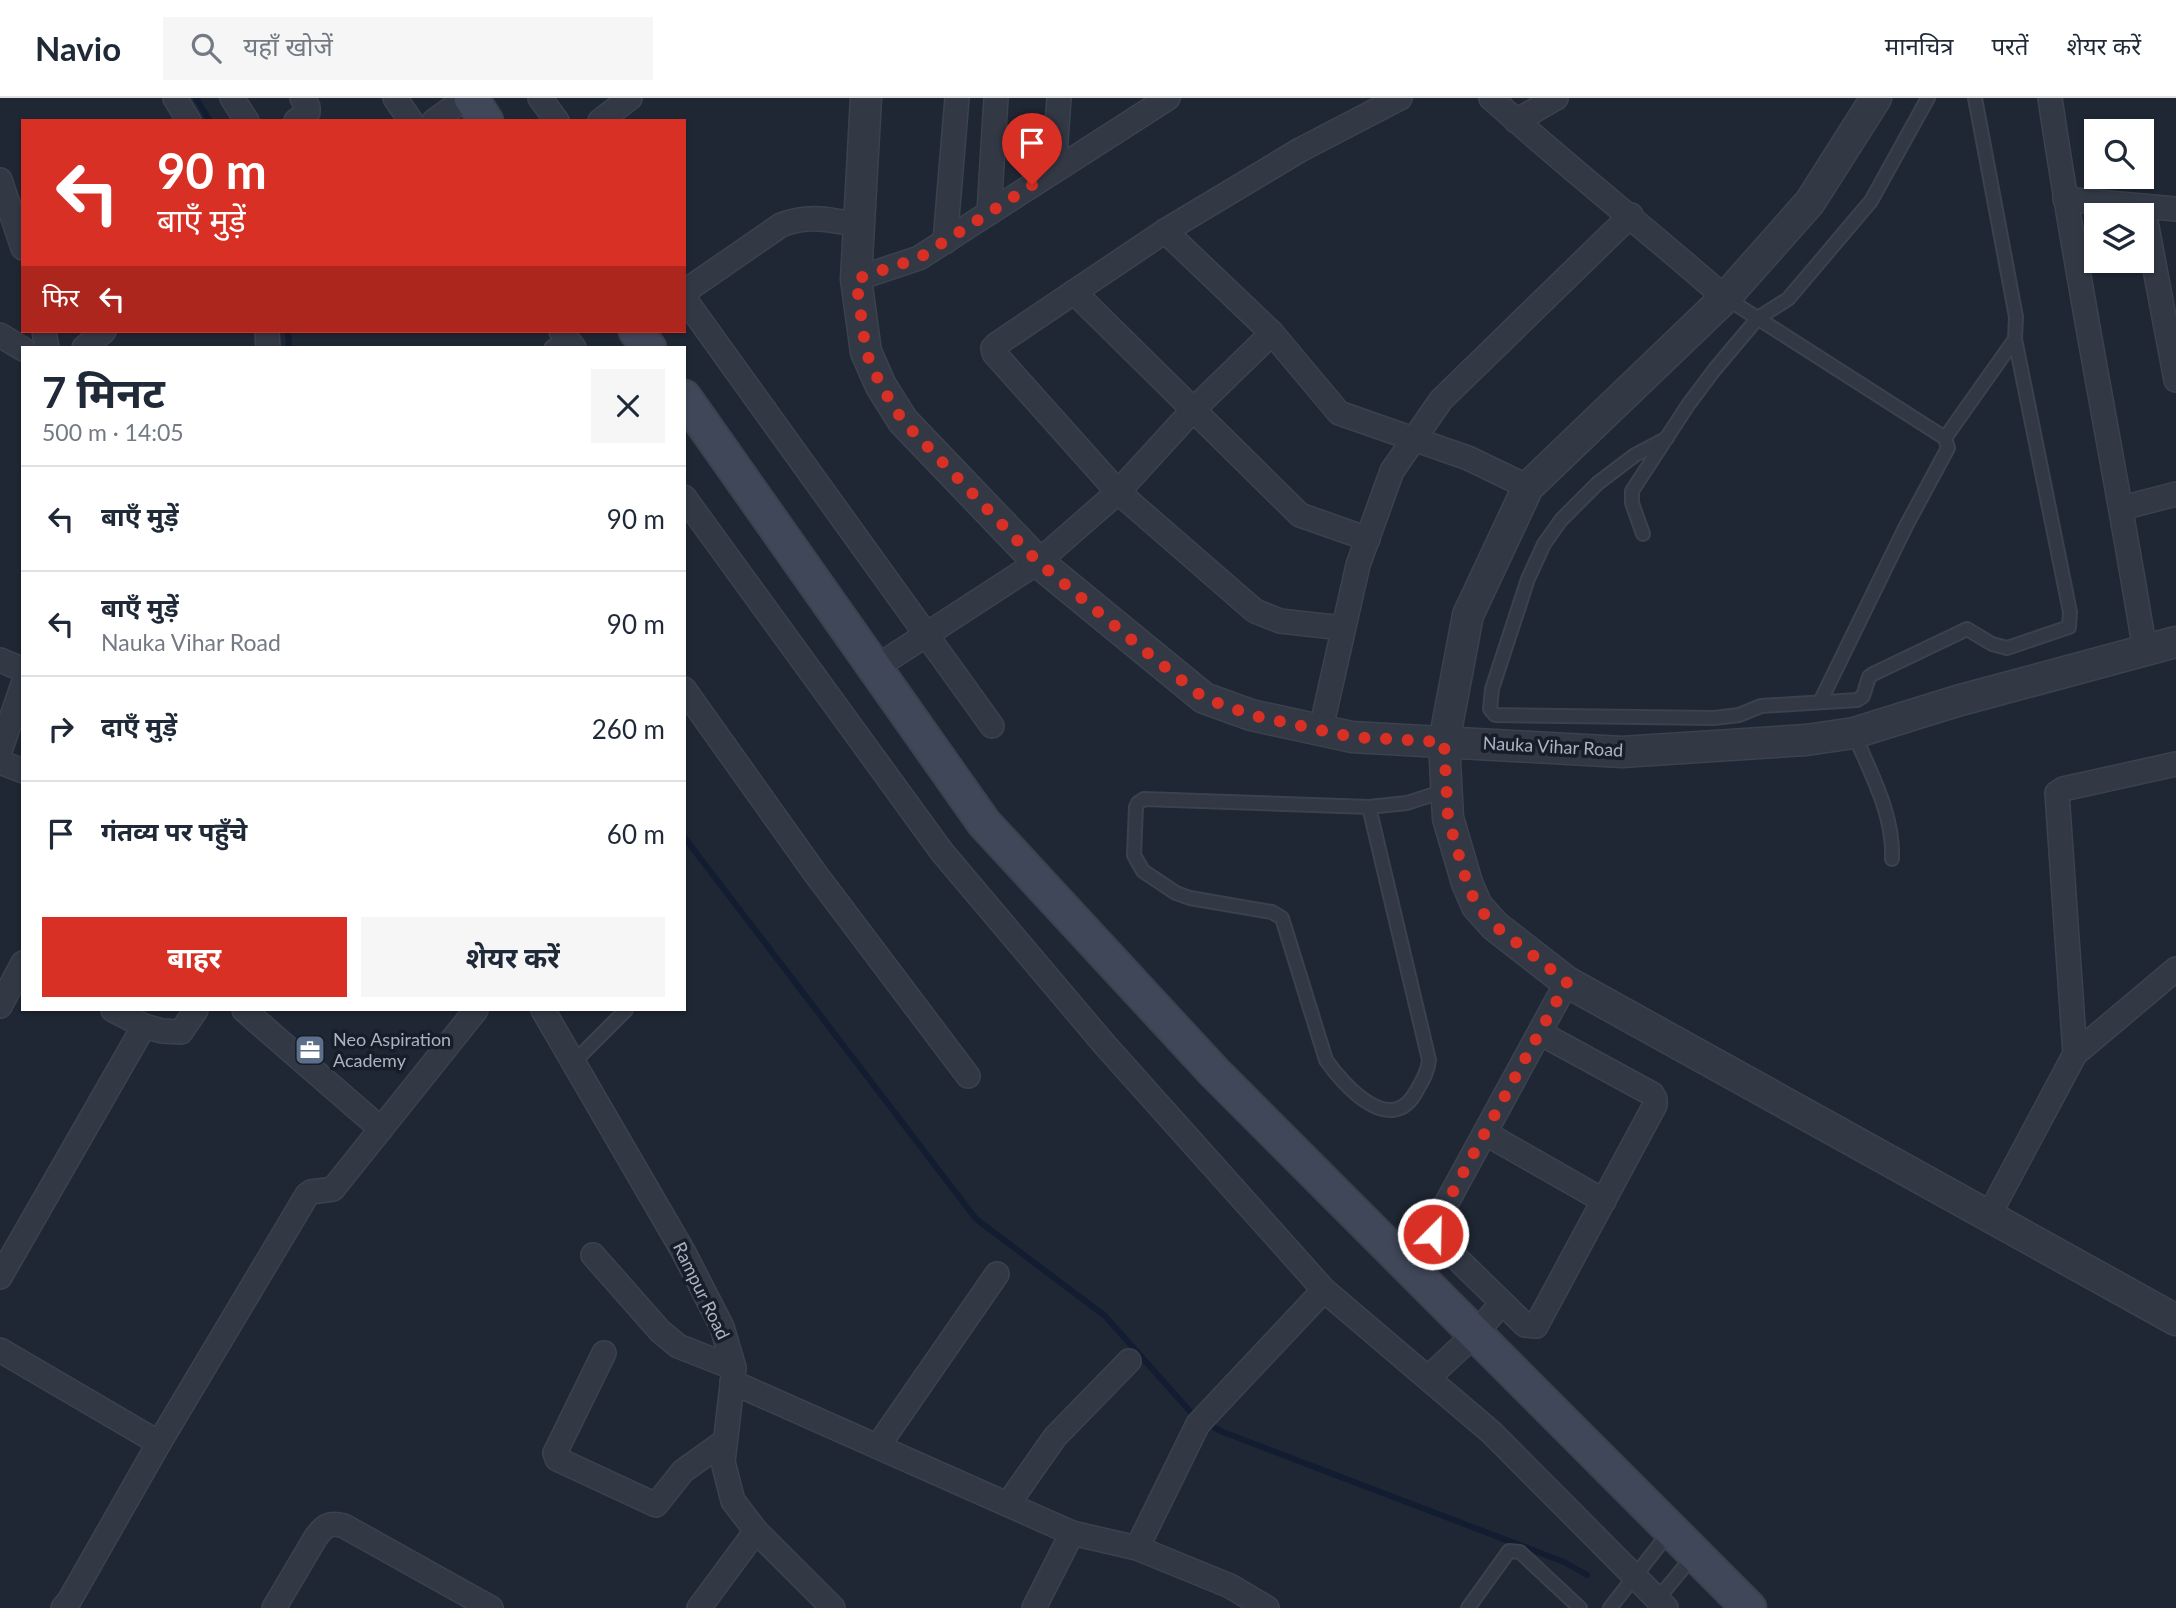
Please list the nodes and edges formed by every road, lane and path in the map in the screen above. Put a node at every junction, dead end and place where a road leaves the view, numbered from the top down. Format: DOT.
graph roads {
  1 [pos="175,98"];
  2 [pos="232,98"];
  3 [pos="302,98"];
  4 [pos="395,98"];
  5 [pos="468,98"];
  6 [pos="540,98"];
  7 [pos="630,98"];
  8 [pos="866,98"];
  9 [pos="957,98"];
  10 [pos="996,98"];
  11 [pos="1059,98"];
  12 [pos="1168,98"];
  13 [pos="1400,98"];
  14 [pos="1491,98"];
  15 [pos="1556,98"];
  16 [pos="1876,98"];
  17 [pos="1928,98"];
  18 [pos="1975,98"];
  19 [pos="2050,98"];
  20 [pos="188,119"];
  21 [pos="246,119"];
  22 [pos="299,119"];
  23 [pos="410,119"];
  24 [pos="437,119"];
  25 [pos="484,119"];
  26 [pos="556,119"];
  27 [pos="603,119"];
  28 [pos="1516,121"];
  29 [pos="1054,170"];
  30 [pos="0,180"];
  31 [pos="2065,199"];
  32 [pos="2110,203"];
  33 [pos="2154,207"];
  34 [pos="2176,209"];
  35 [pos="989,213"];
  36 [pos="1630,215"];
  37 [pos="860,225"];
  38 [pos="1165,231"];
  39 [pos="21,242"];
  40 [pos="945,242"];
  41 [pos="2154,264"];
  42 [pos="856,279"];
  43 [pos="686,291"];
  44 [pos="1074,292"];
  45 [pos="1725,298"];
  46 [pos="686,301"];
  47 [pos="1758,318"];
  48 [pos="102,333"];
  49 [pos="1272,333"];
  50 [pos="0,335"];
  51 [pos="2015,339"];
  52 [pos="86,346"];
  53 [pos="21,348"];
  54 [pos="2176,380"];
  55 [pos="686,400"];
  56 [pos="1192,411"];
  57 [pos="1415,438"];
  58 [pos="1667,438"];
  59 [pos="1945,438"];
  60 [pos="1528,487"];
  61 [pos="1118,492"];
  62 [pos="2176,494"];
  63 [pos="686,500"];
  64 [pos="2122,508"];
  65 [pos="1643,534"];
  66 [pos="1368,539"];
  67 [pos="1038,562"];
  68 [pos="1343,628"];
  69 [pos="926,635"];
  70 [pos="2176,642"];
  71 [pos="2145,651"];
  72 [pos="875,668"];
  73 [pos="17,669"];
  74 [pos="686,692"];
  75 [pos="1820,702"];
  76 [pos="1325,711"];
  77 [pos="992,726"];
  78 [pos="1854,733"];
  79 [pos="1444,742"];
  80 [pos="0,751"];
  81 [pos="0,762"];
  82 [pos="2176,764"];
  83 [pos="21,770"];
  84 [pos="1447,790"];
  85 [pos="1369,807"];
  86 [pos="1892,859"];
  87 [pos="21,967"];
  88 [pos="2176,969"];
  89 [pos="1567,982"];
  90 [pos="0,1006"];
  91 [pos="115,1011"];
  92 [pos="195,1011"];
  93 [pos="245,1011"];
  94 [pos="476,1011"];
  95 [pos="544,1011"];
  96 [pos="625,1011"];
  97 [pos="144,1026"];
  98 [pos="1540,1033"];
  99 [pos="2076,1054"];
  100 [pos="574,1062"];
  101 [pos="968,1076"];
  102 [pos="381,1129"];
  103 [pos="1485,1133"];
  104 [pos="1999,1196"];
  105 [pos="1604,1201"];
  106 [pos="593,1255"];
  107 [pos="997,1274"];
  108 [pos="0,1277"];
  109 [pos="1324,1290"];
  110 [pos="1502,1303"];
  111 [pos="2176,1320"];
  112 [pos="1475,1334"];
  113 [pos="0,1350"];
  114 [pos="604,1353"];
  115 [pos="1129,1362"];
  116 [pos="733,1375"];
  117 [pos="1427,1378"];
  118 [pos="724,1441"];
  119 [pos="159,1444"];
  120 [pos="878,1446"];
  121 [pos="1008,1504"];
  122 [pos="1671,1530"];
  123 [pos="756,1531"];
  124 [pos="1072,1533"];
  125 [pos="1137,1548"];
  126 [pos="1695,1554"];
  127 [pos="1635,1576"];
  128 [pos="1658,1605"];
  129 [pos="63,1608"];
  130 [pos="274,1608"];
  131 [pos="491,1608"];
  132 [pos="699,1608"];
  133 [pos="832,1608"];
  134 [pos="1034,1608"];
  135 [pos="1267,1608"];
  136 [pos="1468,1608"];
  137 [pos="1580,1608"];
  138 [pos="1609,1608"];
  139 [pos="1749,1608"];
  1 -- 20 [label="street"];
  2 -- 21 [label="street"];
  3 -- 22 [label="street"];
  4 -- 23 [label="street"];
  5 -- 24 [label="street"];
  5 -- 25 [label="main road"];
  6 -- 26 [label="street"];
  7 -- 27 [label="street"];
  8 -- 37 [label="street, Nauka Vihar Road"];
  9 -- 40 [label="street"];
  10 -- 35 [label="street"];
  11 -- 29 [label="street"];
  12 -- 29 [label="street"];
  13 -- 38 [label="street"];
  14 -- 28 [label="street"];
  15 -- 28 [label="street"];
  16 -- 45 [label="street"];
  17 -- 47 [label="lane"];
  18 -- 51 [label="lane"];
  19 -- 31 [label="street"];
  28 -- 36 [label="street"];
  29 -- 35 [label="street"];
  30 -- 39 [label="street"];
  31 -- 32 [label="street"];
  31 -- 64 [label="street"];
  33 -- 34 [label="street"];
  35 -- 40 [label="street"];
  36 -- 45 [label="street"];
  36 -- 57 [label="street"];
  37 -- 42 [label="street, Nauka Vihar Road"];
  37 -- 43 [label="street"];
  38 -- 44 [label="street"];
  38 -- 49 [label="street"];
  40 -- 42 [label="street"];
  41 -- 54 [label="street"];
  42 -- 67 [label="street, Nauka Vihar Road"];
  44 -- 56 [label="street"];
  44 -- 61 [label="street"];
  45 -- 47 [label="lane"];
  45 -- 60 [label="street"];
  46 -- 69 [label="street"];
  47 -- 58 [label="lane"];
  47 -- 59 [label="lane"];
  48 -- 52 [label="street"];
  49 -- 56 [label="street"];
  49 -- 57 [label="street"];
  50 -- 53 [label="street"];
  51 -- 59 [label="lane"];
  51 -- 75 [label="lane"];
  55 -- 72 [label="main road"];
  56 -- 61 [label="street"];
  56 -- 66 [label="street"];
  57 -- 60 [label="street"];
  57 -- 66 [label="street"];
  58 -- 65 [label="lane"];
  58 -- 75 [label="lane"];
  59 -- 75 [label="lane"];
  60 -- 79 [label="street"];
  61 -- 67 [label="street"];
  61 -- 68 [label="street"];
  62 -- 64 [label="street"];
  63 -- 109 [label="street"];
  64 -- 71 [label="street"];
  66 -- 68 [label="street"];
  67 -- 69 [label="street"];
  67 -- 79 [label="street, Nauka Vihar Road"];
  68 -- 76 [label="street"];
  69 -- 72 [label="street"];
  69 -- 77 [label="street"];
  70 -- 71 [label="street, Nauka Vihar Road"];
  71 -- 78 [label="street, Nauka Vihar Road"];
  72 -- 112 [label="main road"];
  73 -- 80 [label="street"];
  74 -- 101 [label="street"];
  78 -- 79 [label="street, Nauka Vihar Road"];
  78 -- 86 [label="lane"];
  79 -- 84 [label="street"];
  81 -- 83 [label="street"];
  82 -- 99 [label="street"];
  84 -- 85 [label="lane"];
  84 -- 89 [label="street"];
  85 -- 85 [label="lane"];
  87 -- 90 [label="street"];
  88 -- 99 [label="street"];
  89 -- 98 [label="street"];
  89 -- 104 [label="street"];
  91 -- 97 [label="street"];
  92 -- 97 [label="street"];
  93 -- 102 [label="street"];
  94 -- 102 [label="street"];
  95 -- 100 [label="street, Rampur Road"];
  96 -- 100 [label="lane"];
  97 -- 108 [label="street"];
  98 -- 103 [label="street"];
  98 -- 105 [label="street"];
  99 -- 104 [label="street"];
  100 -- 116 [label="street, Rampur Road"];
  102 -- 119 [label="street"];
  103 -- 105 [label="street"];
  103 -- 110 [label="street"];
  104 -- 111 [label="street"];
  105 -- 110 [label="street"];
  106 -- 116 [label="street"];
  107 -- 120 [label="street"];
  109 -- 117 [label="street"];
  109 -- 125 [label="street"];
  110 -- 112 [label="street"];
  112 -- 117 [label="street"];
  112 -- 122 [label="main road"];
  113 -- 119 [label="street"];
  114 -- 118 [label="street"];
  115 -- 121 [label="street"];
  116 -- 118 [label="street, Rampur Road"];
  116 -- 120 [label="street"];
  117 -- 127 [label="street"];
  118 -- 123 [label="street, Rampur Road"];
  119 -- 129 [label="street"];
  120 -- 121 [label="street"];
  121 -- 124 [label="street"];
  122 -- 126 [label="main road"];
  122 -- 127 [label="lane"];
  123 -- 132 [label="street"];
  123 -- 133 [label="street, Rampur Road"];
  124 -- 125 [label="street"];
  124 -- 134 [label="street"];
  125 -- 135 [label="street"];
  126 -- 128 [label="lane"];
  126 -- 139 [label="main road"];
  127 -- 128 [label="street"];
  127 -- 138 [label="lane"];
  130 -- 131 [label="street"];
  136 -- 137 [label="lane"];
}
